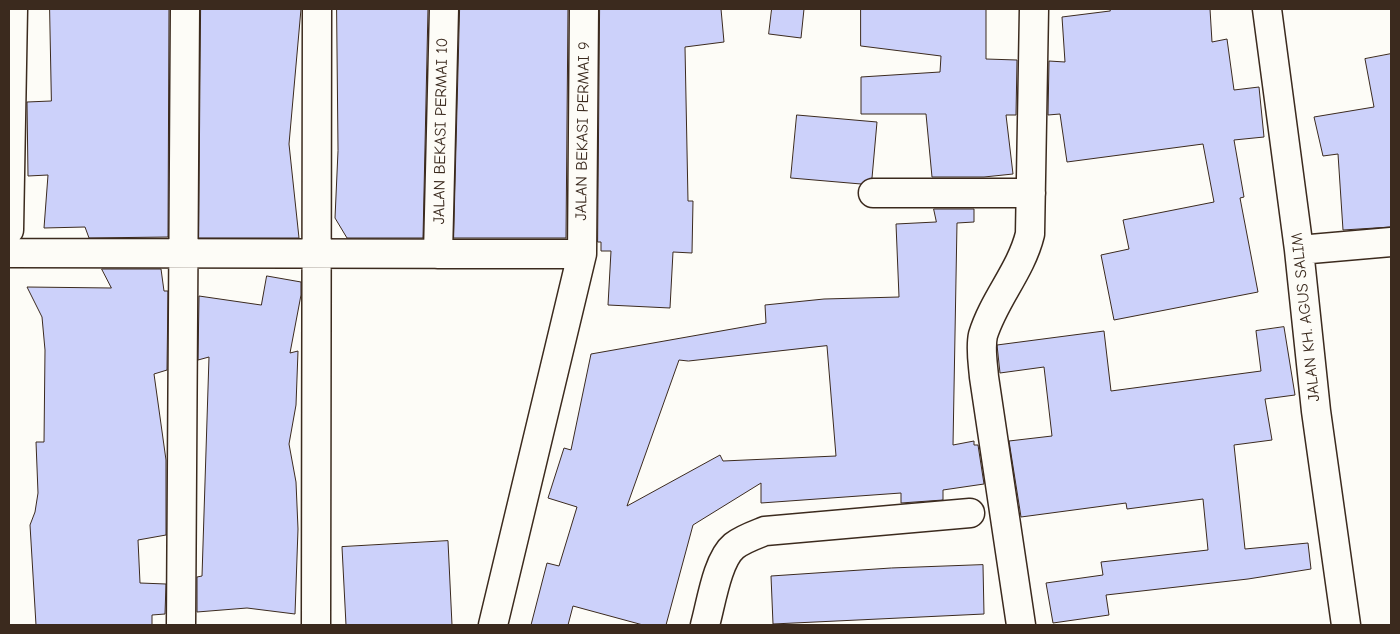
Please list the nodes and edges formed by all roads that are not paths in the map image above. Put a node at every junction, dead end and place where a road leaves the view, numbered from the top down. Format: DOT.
graph roads {
  1 [pos="13,9"];
  2 [pos="185,9"];
  3 [pos="317,9"];
  4 [pos="444,9"];
  5 [pos="584,9"];
  6 [pos="1034,9"];
  7 [pos="1267,9"];
  8 [pos="873,193"];
  9 [pos="1031,193"];
  10 [pos="9,230"];
  11 [pos="1391,242"];
  12 [pos="1299,250"];
  13 [pos="9,253"];
  14 [pos="182,253"];
  15 [pos="317,253"];
  16 [pos="438,254"];
  17 [pos="582,254"];
  18 [pos="970,513"];
  19 [pos="181,625"];
  20 [pos="316,625"];
  21 [pos="493,625"];
  22 [pos="705,625"];
  23 [pos="1021,625"];
  24 [pos="1346,625"];
  1 -- 10 [label="street"];
  2 -- 14 [label="street"];
  3 -- 15 [label="street"];
  4 -- 16 [label="street, JALAN BEKASI PERMAI 10"];
  5 -- 17 [label="street, JALAN BEKASI PERMAI 9"];
  6 -- 9 [label="street"];
  7 -- 12 [label="street, JALAN KH. AGUS SALIM"];
  8 -- 9 [label="street"];
  9 -- 23 [label="street"];
  11 -- 12 [label="street"];
  12 -- 24 [label="street, JALAN KH. AGUS SALIM"];
  13 -- 14 [label="street"];
  14 -- 15 [label="street"];
  14 -- 19 [label="street"];
  15 -- 16 [label="street"];
  15 -- 20 [label="street"];
  16 -- 17 [label="street"];
  17 -- 21 [label="street, JALAN BEKASI PERMAI 9"];
  18 -- 22 [label="street"];
}
